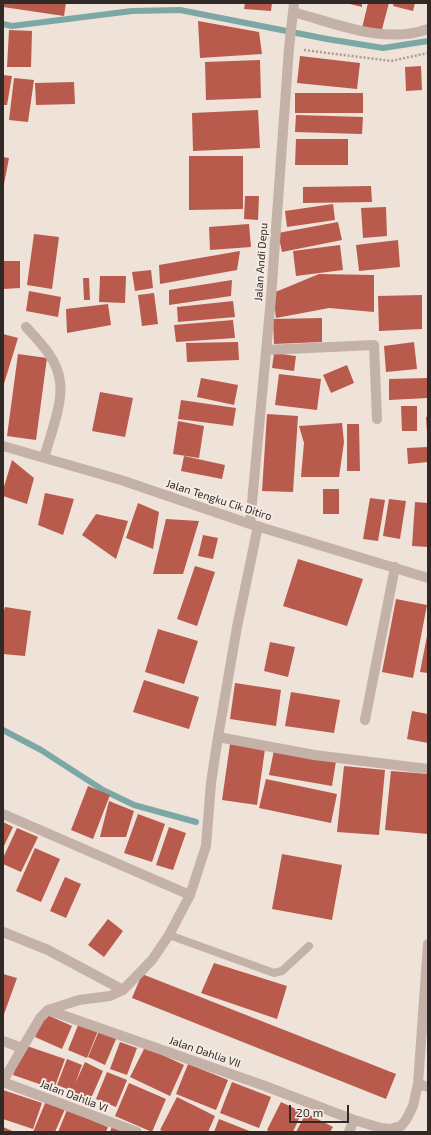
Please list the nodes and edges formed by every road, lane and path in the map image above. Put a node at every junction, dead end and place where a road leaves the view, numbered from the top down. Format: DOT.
graph roads {
  1 [pos="293,10"];
  2 [pos="428,29"];
  3 [pos="290,44"];
  4 [pos="428,54"];
  5 [pos="26,327"];
  6 [pos="266,350"];
  7 [pos="377,419"];
  8 [pos="3,446"];
  9 [pos="44,458"];
  10 [pos="254,525"];
  11 [pos="394,567"];
  12 [pos="428,578"];
  13 [pos="365,720"];
  14 [pos="218,737"];
  15 [pos="428,769"];
  16 [pos="3,814"];
  17 [pos="190,895"];
  18 [pos="3,932"];
  19 [pos="169,936"];
  20 [pos="428,944"];
  21 [pos="309,946"];
  22 [pos="123,990"];
  23 [pos="48,1010"];
  24 [pos="3,1041"];
  25 [pos="22,1048"];
  26 [pos="3,1081"];
  27 [pos="418,1084"];
  28 [pos="428,1087"];
  29 [pos="354,1120"];
  30 [pos="137,1132"];
  31 [pos="349,1132"];
  1 -- 2 [label="street"];
  1 -- 3 [label="street, Jalan Andi Depu"];
  3 -- 4 [label="path"];
  3 -- 6 [label="street, Jalan Andi Depu"];
  5 -- 9 [label="street"];
  6 -- 7 [label="street"];
  6 -- 10 [label="street, Jalan Andi Depu"];
  8 -- 9 [label="street, Jalan Tengku Cik Ditiro"];
  9 -- 10 [label="street, Jalan Tengku Cik Ditiro"];
  10 -- 11 [label="street, Jalan Tengku Cik Ditiro"];
  10 -- 14 [label="street, Jalan Andi Depu"];
  11 -- 12 [label="street, Jalan Tengku Cik Ditiro"];
  11 -- 13 [label="street"];
  14 -- 15 [label="street"];
  14 -- 17 [label="street, Jalan Andi Depu"];
  16 -- 17 [label="street"];
  17 -- 19 [label="street, Jalan Andi Depu"];
  18 -- 22 [label="street"];
  19 -- 21 [label="lane"];
  19 -- 22 [label="street, Jalan Andi Depu"];
  20 -- 27 [label="street"];
  22 -- 23 [label="street"];
  23 -- 25 [label="street"];
  23 -- 29 [label="street, Jalan Dahlia VII"];
  24 -- 25 [label="street"];
  25 -- 26 [label="street"];
  26 -- 30 [label="street, Jalan Dahlia VI"];
  27 -- 28 [label="street"];
  27 -- 29 [label="street, Jalan Dahlia VII"];
  29 -- 31 [label="street"];
}
